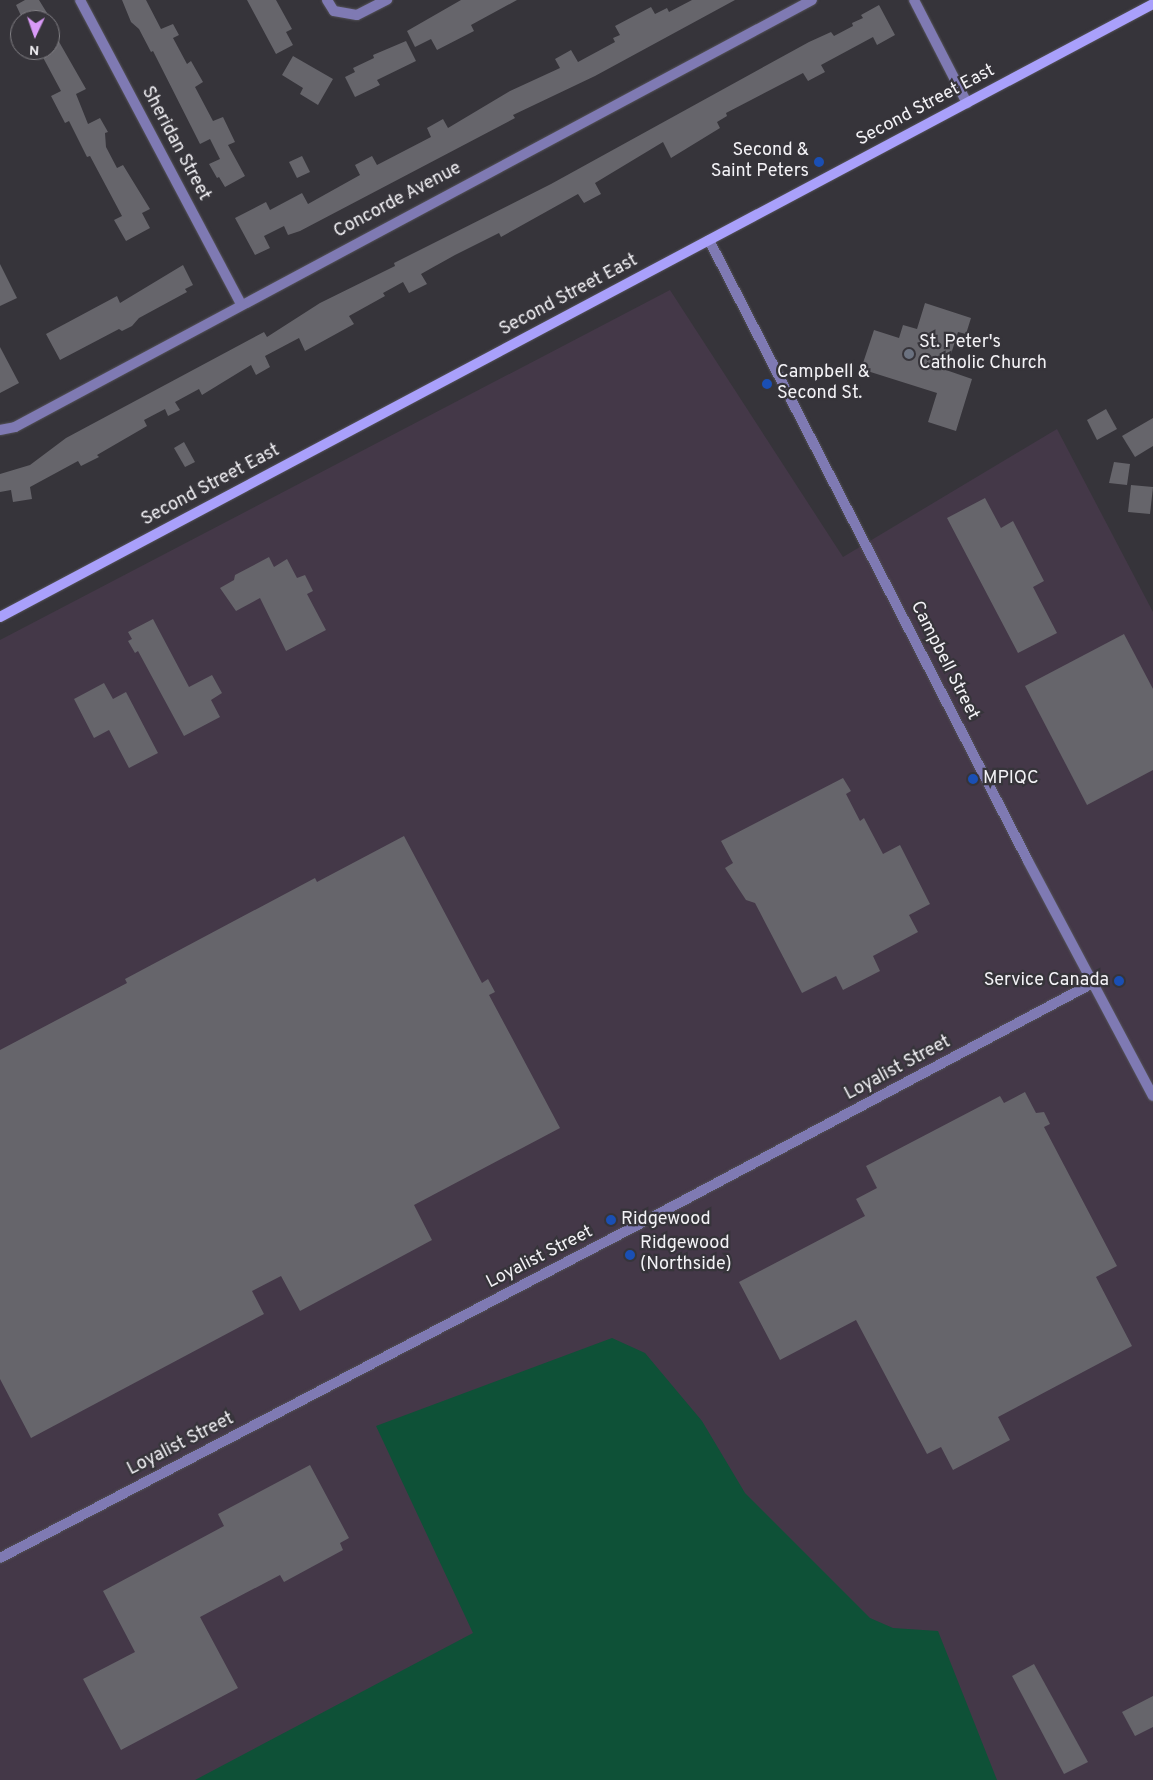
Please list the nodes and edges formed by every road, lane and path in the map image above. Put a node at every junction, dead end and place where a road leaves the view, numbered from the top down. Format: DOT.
graph roads {
  1 [pos="80,0"];
  2 [pos="327,0"];
  3 [pos="388,0"];
  4 [pos="812,0"];
  5 [pos="914,0"];
  6 [pos="1153,4"];
  7 [pos="967,102"];
  8 [pos="709,240"];
  9 [pos="241,304"];
  10 [pos="0,430"];
  11 [pos="0,617"];
  12 [pos="1093,983"];
  13 [pos="1153,1096"];
  14 [pos="0,1558"];
  1 -- 9 [label="street, Sheridan Street"];
  2 -- 3 [label="street"];
  4 -- 9 [label="street, Concorde Avenue"];
  5 -- 7 [label="street"];
  6 -- 7 [label="main road, Second Street East"];
  7 -- 8 [label="main road, Second Street East"];
  8 -- 11 [label="main road, Second Street East"];
  8 -- 12 [label="street, Campbell Street"];
  9 -- 10 [label="street, Concorde Avenue"];
  12 -- 13 [label="street, Campbell Street"];
  12 -- 14 [label="street, Loyalist Street"];
}
